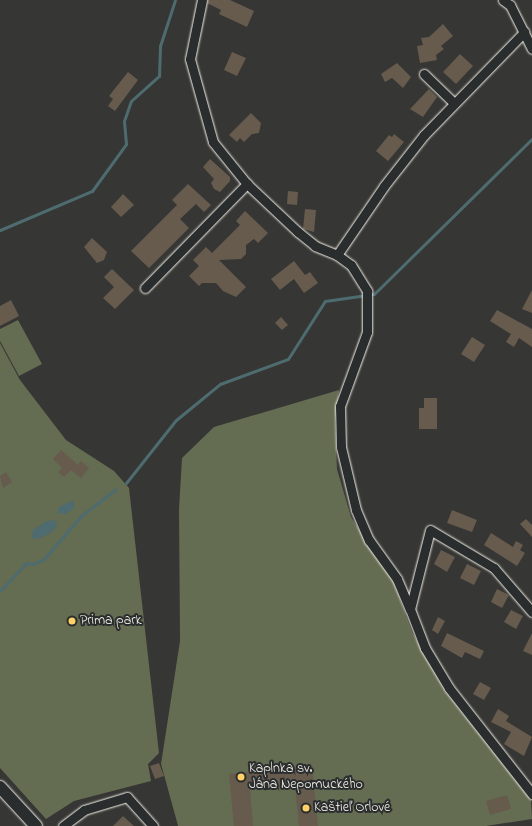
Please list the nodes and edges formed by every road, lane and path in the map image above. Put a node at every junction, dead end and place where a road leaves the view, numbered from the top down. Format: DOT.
graph roads {
  1 [pos="202,0"];
  2 [pos="503,0"];
  3 [pos="524,32"];
  4 [pos="532,49"];
  5 [pos="424,74"];
  6 [pos="454,103"];
  7 [pos="247,184"];
  8 [pos="337,255"];
  9 [pos="145,288"];
  10 [pos="410,610"];
  11 [pos="532,612"];
  12 [pos="0,787"];
  13 [pos="532,794"];
  14 [pos="36,826"];
  15 [pos="62,826"];
  16 [pos="153,826"];
  1 -- 7 [label="street"];
  2 -- 3 [label="street"];
  3 -- 4 [label="street"];
  3 -- 6 [label="street"];
  5 -- 6 [label="street"];
  6 -- 8 [label="street"];
  7 -- 8 [label="street"];
  7 -- 9 [label="street"];
  8 -- 10 [label="street"];
  10 -- 11 [label="street"];
  10 -- 13 [label="street"];
  12 -- 14 [label="main road"];
  15 -- 16 [label="street"];
}
